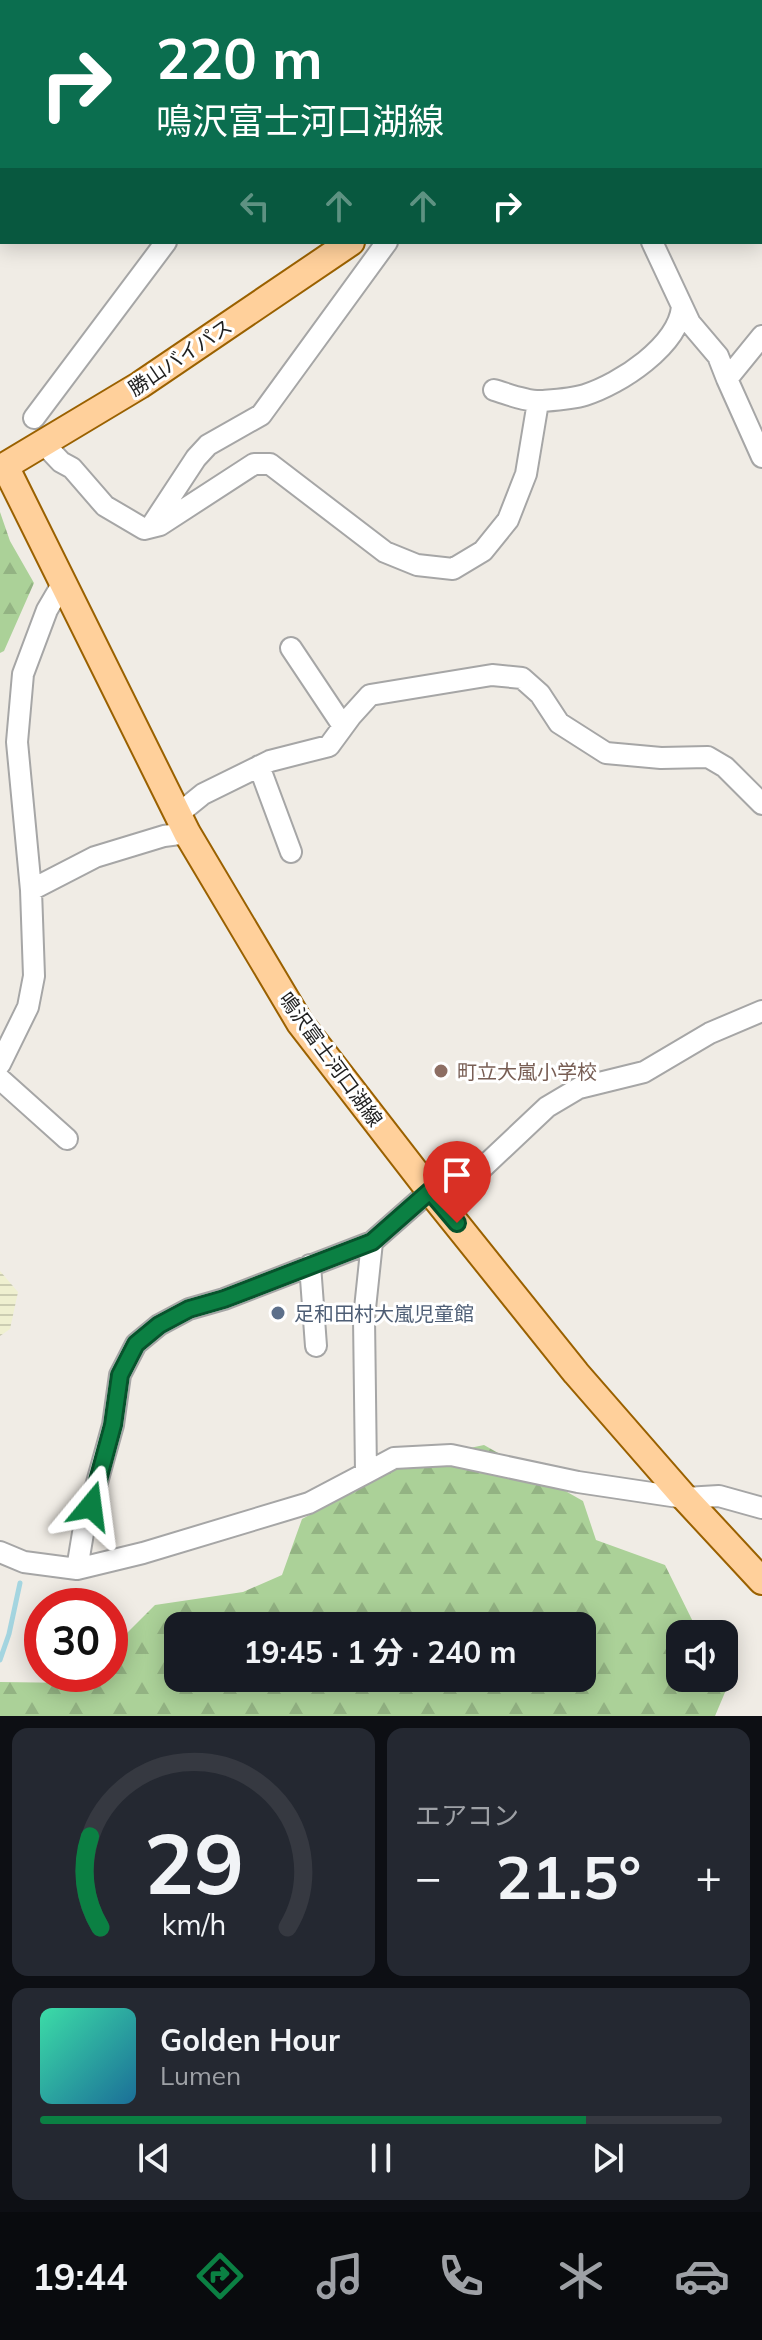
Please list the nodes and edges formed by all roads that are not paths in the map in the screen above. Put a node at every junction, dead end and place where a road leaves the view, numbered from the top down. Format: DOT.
graph roads {
  1 [pos="165,244"];
  2 [pos="348,244"];
  3 [pos="386,244"];
  4 [pos="653,244"];
  5 [pos="682,307"];
  6 [pos="762,336"];
  7 [pos="727,379"];
  8 [pos="494,390"];
  9 [pos="538,402"];
  10 [pos="38,430"];
  11 [pos="762,457"];
  12 [pos="3,461"];
  13 [pos="149,528"];
  14 [pos="64,581"];
  15 [pos="291,648"];
  16 [pos="343,726"];
  17 [pos="259,766"];
  18 [pos="762,804"];
  19 [pos="182,824"];
  20 [pos="291,852"];
  21 [pos="31,890"];
  22 [pos="762,1011"];
  23 [pos="0,1064"];
  24 [pos="0,1079"];
  25 [pos="67,1139"];
  26 [pos="436,1198"];
  27 [pos="372,1242"];
  28 [pos="310,1265"];
  29 [pos="316,1346"];
  30 [pos="366,1473"];
  31 [pos="685,1498"];
  32 [pos="762,1508"];
  33 [pos="0,1552"];
  34 [pos="77,1569"];
  35 [pos="762,1581"];
  1 -- 10 [label="street"];
  2 -- 10 [label="main road, 勝山バイパス"];
  3 -- 13 [label="street"];
  4 -- 5 [label="street"];
  5 -- 7 [label="street"];
  5 -- 9 [label="street"];
  6 -- 7 [label="street"];
  7 -- 11 [label="street"];
  8 -- 9 [label="street"];
  9 -- 13 [label="street"];
  10 -- 12 [label="main road, 勝山バイパス"];
  10 -- 13 [label="street"];
  12 -- 14 [label="main road, 鳴沢富士河口湖線"];
  14 -- 19 [label="main road, 鳴沢富士河口湖線"];
  14 -- 21 [label="street"];
  15 -- 16 [label="street"];
  16 -- 17 [label="street"];
  16 -- 18 [label="street"];
  17 -- 19 [label="street"];
  17 -- 20 [label="street"];
  19 -- 21 [label="street"];
  19 -- 26 [label="main road, 鳴沢富士河口湖線"];
  21 -- 23 [label="street"];
  22 -- 26 [label="street"];
  24 -- 25 [label="street"];
  26 -- 27 [label="street"];
  26 -- 31 [label="main road, 鳴沢富士河口湖線"];
  27 -- 28 [label="street"];
  27 -- 30 [label="street"];
  28 -- 29 [label="street"];
  28 -- 34 [label="street"];
  30 -- 31 [label="street"];
  30 -- 34 [label="street"];
  31 -- 32 [label="street"];
  31 -- 35 [label="main road, 鳴沢富士河口湖線"];
  33 -- 34 [label="street"];
}
